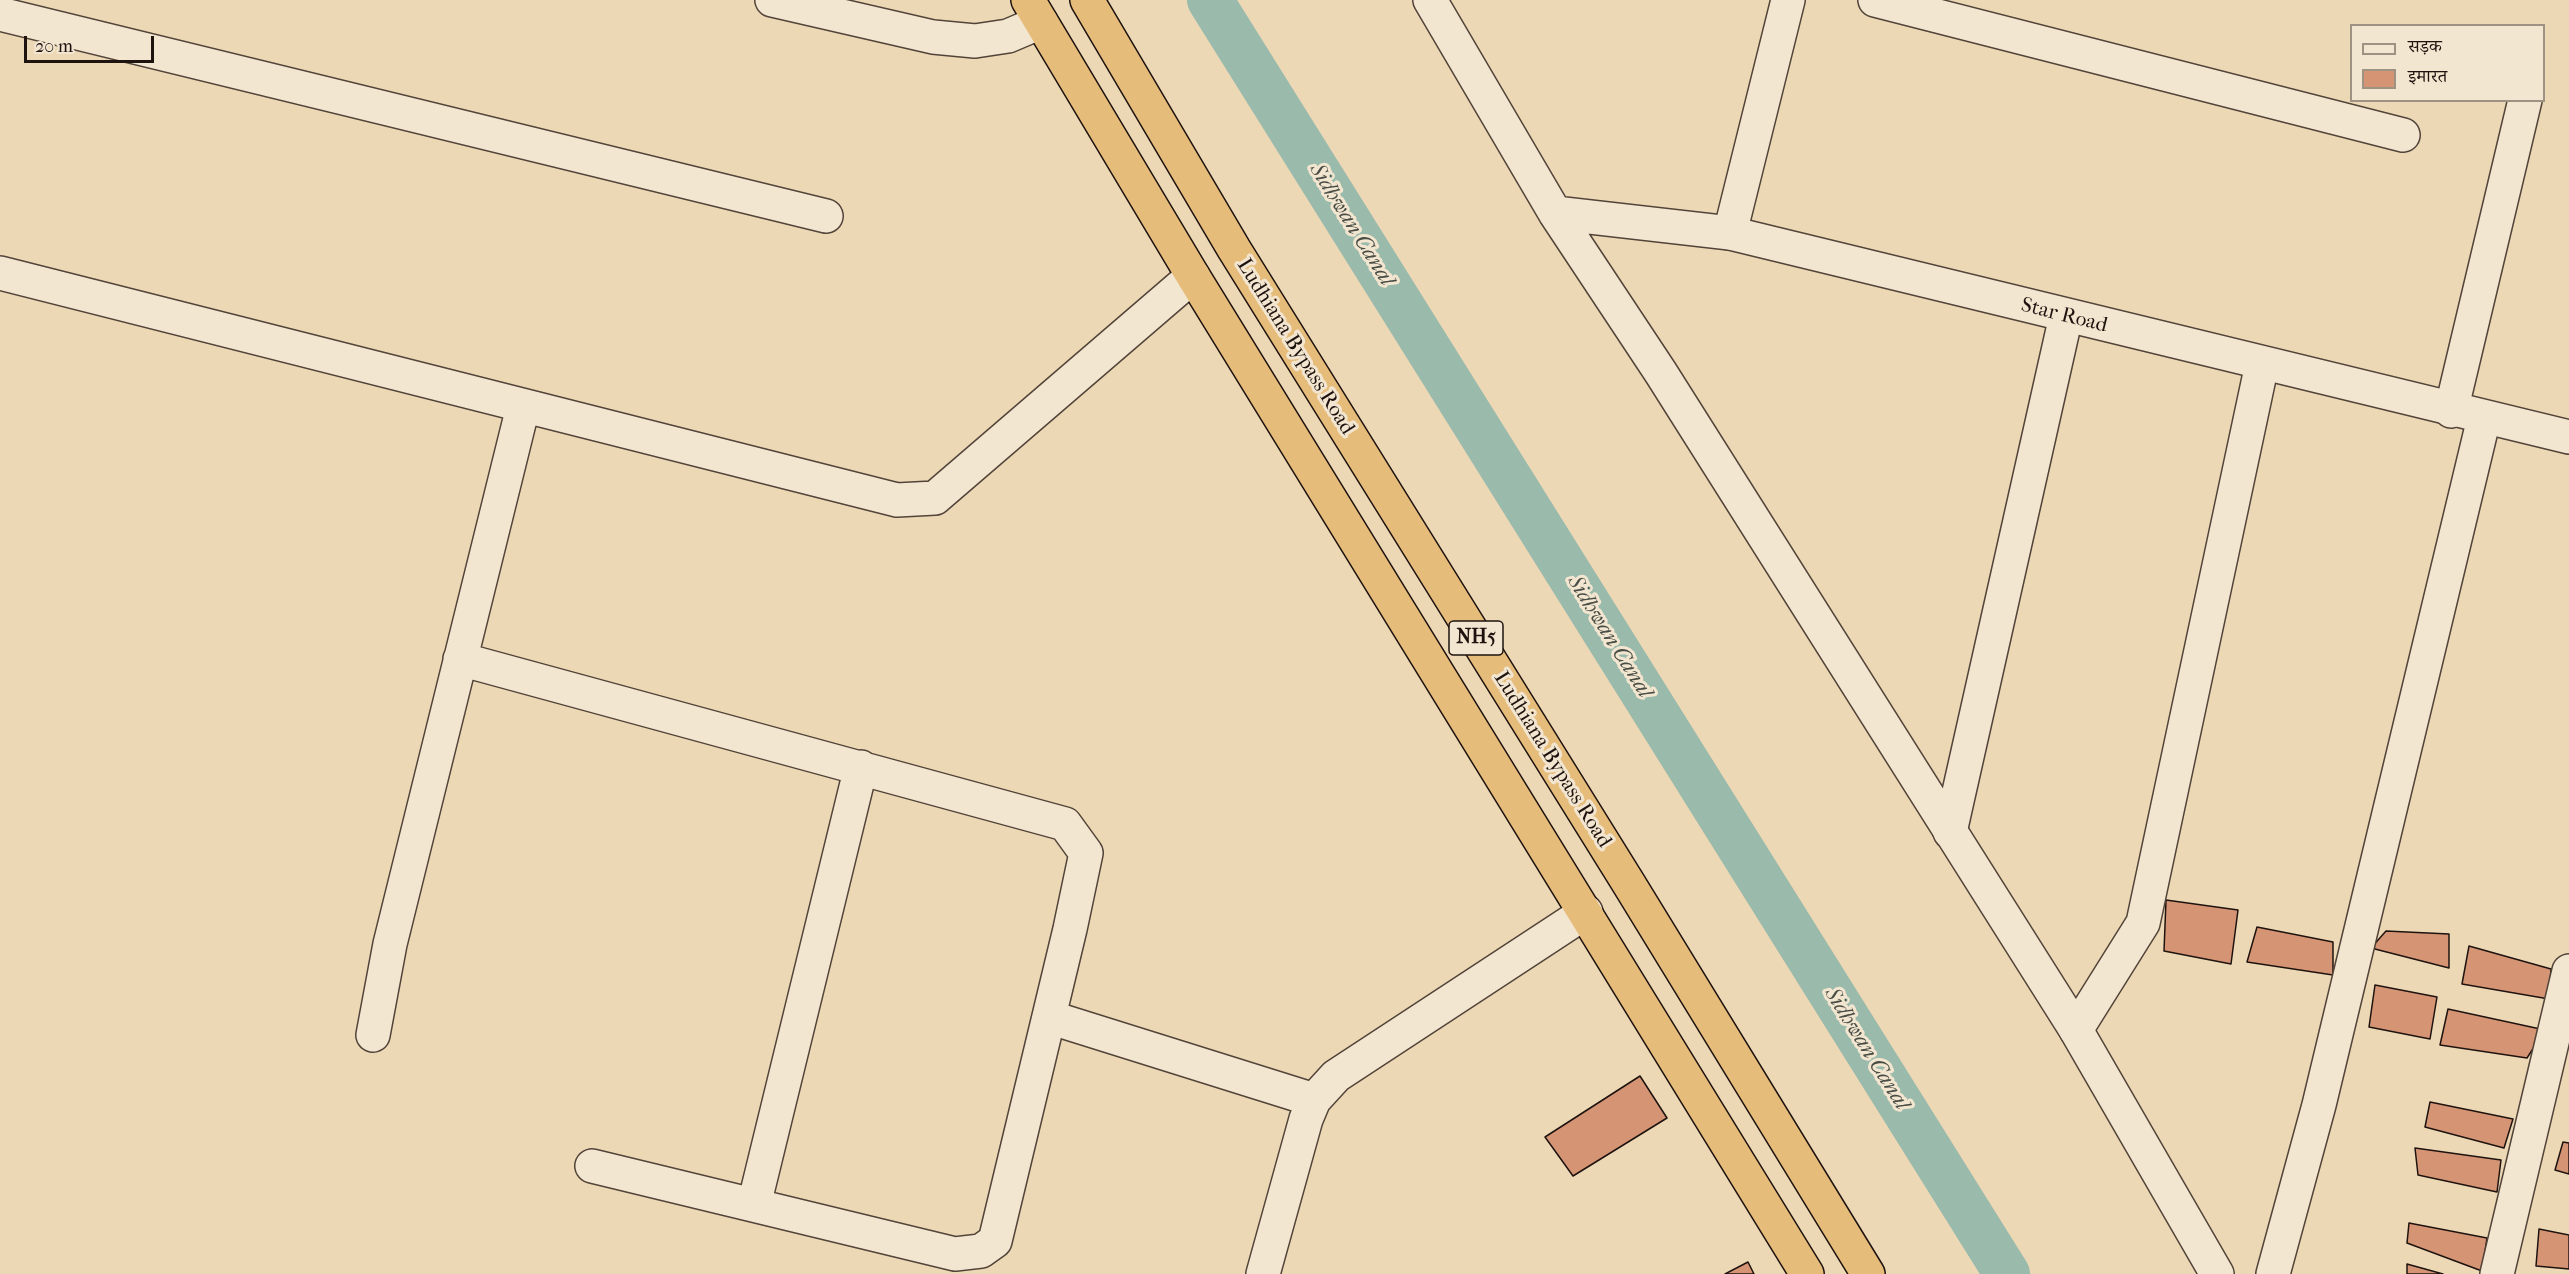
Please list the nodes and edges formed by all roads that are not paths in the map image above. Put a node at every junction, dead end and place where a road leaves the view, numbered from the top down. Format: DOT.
graph roads {
  1 [pos="772,0"];
  2 [pos="1086,0"];
  3 [pos="1430,0"];
  4 [pos="1788,0"];
  5 [pos="1875,0"];
  6 [pos="1034,11"];
  7 [pos="0,14"];
  8 [pos="2525,102"];
  9 [pos="2403,135"];
  10 [pos="1555,213"];
  11 [pos="826,216"];
  12 [pos="1730,234"];
  13 [pos="0,273"];
  14 [pos="1193,276"];
  15 [pos="2066,316"];
  16 [pos="2262,364"];
  17 [pos="523,407"];
  18 [pos="2451,411"];
  19 [pos="2484,418"];
  20 [pos="2569,437"];
  21 [pos="460,659"];
  22 [pos="861,767"];
  23 [pos="1950,832"];
  24 [pos="1586,912"];
  25 [pos="2569,971"];
  26 [pos="1049,1017"];
  27 [pos="2076,1030"];
  28 [pos="373,1035"];
  29 [pos="1314,1100"];
  30 [pos="592,1166"];
  31 [pos="754,1205"];
  32 [pos="1263,1274"];
  33 [pos="1807,1274"];
  34 [pos="1868,1274"];
  35 [pos="2217,1274"];
  36 [pos="2273,1274"];
  37 [pos="2497,1274"];
  1 -- 6 [label="street"];
  2 -- 34 [label="highway, Ludhiana Bypass Road / NH5"];
  3 -- 10 [label="street"];
  4 -- 12 [label="street"];
  5 -- 9 [label="street"];
  6 -- 14 [label="highway, NH5"];
  7 -- 11 [label="street"];
  8 -- 18 [label="street"];
  10 -- 12 [label="street, Star Road"];
  10 -- 23 [label="street"];
  12 -- 15 [label="street, Star Road"];
  13 -- 17 [label="street"];
  14 -- 17 [label="street"];
  14 -- 24 [label="highway, NH5"];
  15 -- 16 [label="street, Star Road"];
  15 -- 23 [label="street"];
  16 -- 18 [label="street, Star Road"];
  16 -- 27 [label="street"];
  17 -- 21 [label="street"];
  18 -- 19 [label="street, Star Road"];
  19 -- 20 [label="street, Star Road"];
  19 -- 36 [label="street"];
  21 -- 22 [label="street"];
  21 -- 28 [label="street"];
  22 -- 26 [label="street"];
  22 -- 31 [label="street"];
  23 -- 27 [label="street"];
  24 -- 29 [label="street"];
  24 -- 33 [label="highway, NH5"];
  25 -- 37 [label="street"];
  26 -- 29 [label="street"];
  26 -- 31 [label="street"];
  27 -- 35 [label="street"];
  29 -- 32 [label="street"];
  30 -- 31 [label="street"];
}
